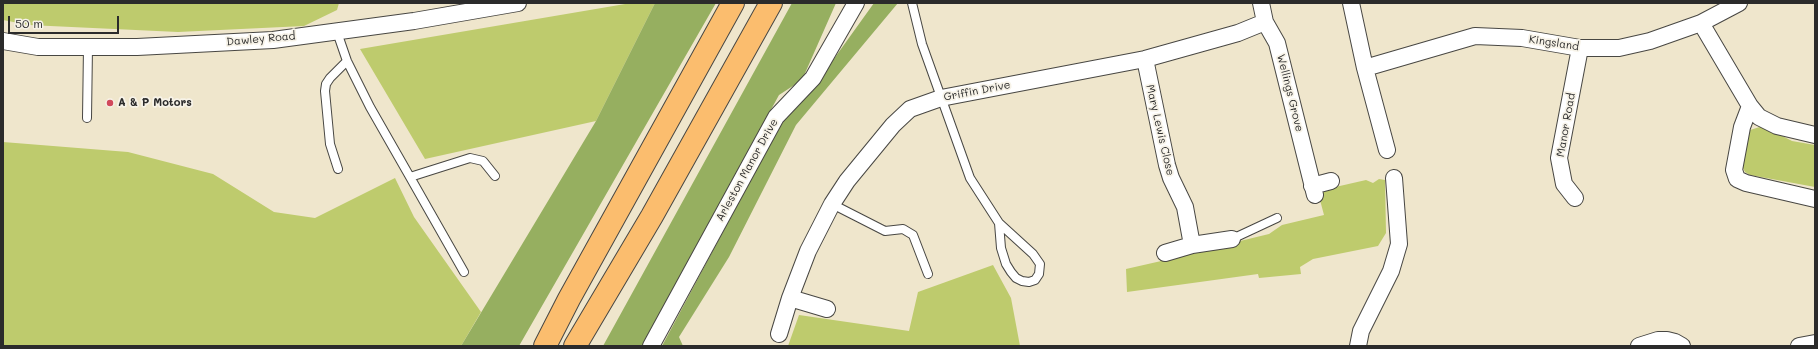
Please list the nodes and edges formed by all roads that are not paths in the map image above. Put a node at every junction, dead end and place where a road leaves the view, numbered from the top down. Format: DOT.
graph roads {
  1 [pos="518,3"];
  2 [pos="733,3"];
  3 [pos="771,3"];
  4 [pos="856,3"];
  5 [pos="912,3"];
  6 [pos="1260,3"];
  7 [pos="1351,3"];
  8 [pos="1739,3"];
  9 [pos="1265,22"];
  10 [pos="1701,23"];
  11 [pos="337,32"];
  12 [pos="3,41"];
  13 [pos="88,47"];
  14 [pos="1580,48"];
  15 [pos="1145,59"];
  16 [pos="347,61"];
  17 [pos="1365,68"];
  18 [pos="941,98"];
  19 [pos="1750,106"];
  20 [pos="87,118"];
  21 [pos="1815,135"];
  22 [pos="1387,150"];
  23 [pos="338,169"];
  24 [pos="496,176"];
  25 [pos="410,177"];
  26 [pos="1394,178"];
  27 [pos="1331,181"];
  28 [pos="1575,198"];
  29 [pos="1815,199"];
  30 [pos="832,204"];
  31 [pos="1277,218"];
  32 [pos="999,223"];
  33 [pos="1232,238"];
  34 [pos="1192,245"];
  35 [pos="1165,253"];
  36 [pos="464,272"];
  37 [pos="928,274"];
  38 [pos="790,298"];
  39 [pos="569,299"];
  40 [pos="827,309"];
  41 [pos="779,334"];
  42 [pos="1815,343"];
  43 [pos="539,346"];
  44 [pos="545,346"];
  45 [pos="576,346"];
  46 [pos="651,346"];
  47 [pos="1358,346"];
  48 [pos="1639,346"];
  49 [pos="1682,346"];
  50 [pos="1799,346"];
  1 -- 11 [label="street, Dawley Road"];
  2 -- 39 [label="highway"];
  3 -- 45 [label="highway"];
  4 -- 46 [label="street, Arleston Manor Drive"];
  5 -- 18 [label="lane"];
  6 -- 9 [label="street, Wellings Grove"];
  7 -- 17 [label="street"];
  8 -- 10 [label="street, Kingsland"];
  9 -- 15 [label="street, Griffin Drive"];
  9 -- 27 [label="street, Wellings Grove"];
  10 -- 14 [label="street, Kingsland"];
  10 -- 19 [label="street"];
  11 -- 13 [label="street, Dawley Road"];
  11 -- 16 [label="lane"];
  12 -- 13 [label="street, Dawley Road"];
  13 -- 20 [label="lane"];
  14 -- 17 [label="street, Kingsland"];
  14 -- 28 [label="street, Manor Road"];
  15 -- 18 [label="street, Griffin Drive"];
  15 -- 34 [label="street, Mary Lewis Close"];
  16 -- 23 [label="lane"];
  16 -- 25 [label="lane"];
  17 -- 22 [label="street"];
  18 -- 30 [label="street, Griffin Drive"];
  18 -- 32 [label="lane"];
  19 -- 21 [label="street"];
  19 -- 29 [label="street"];
  24 -- 25 [label="lane"];
  25 -- 36 [label="lane"];
  26 -- 47 [label="street"];
  30 -- 37 [label="lane"];
  30 -- 38 [label="street, Griffin Drive"];
  31 -- 33 [label="lane"];
  32 -- 32 [label="lane"];
  33 -- 34 [label="street"];
  34 -- 35 [label="street"];
  38 -- 40 [label="street"];
  38 -- 41 [label="street, Griffin Drive"];
  39 -- 43 [label="highway"];
  39 -- 44 [label="highway"];
  42 -- 50 [label="street"];
  48 -- 49 [label="street"];
}
